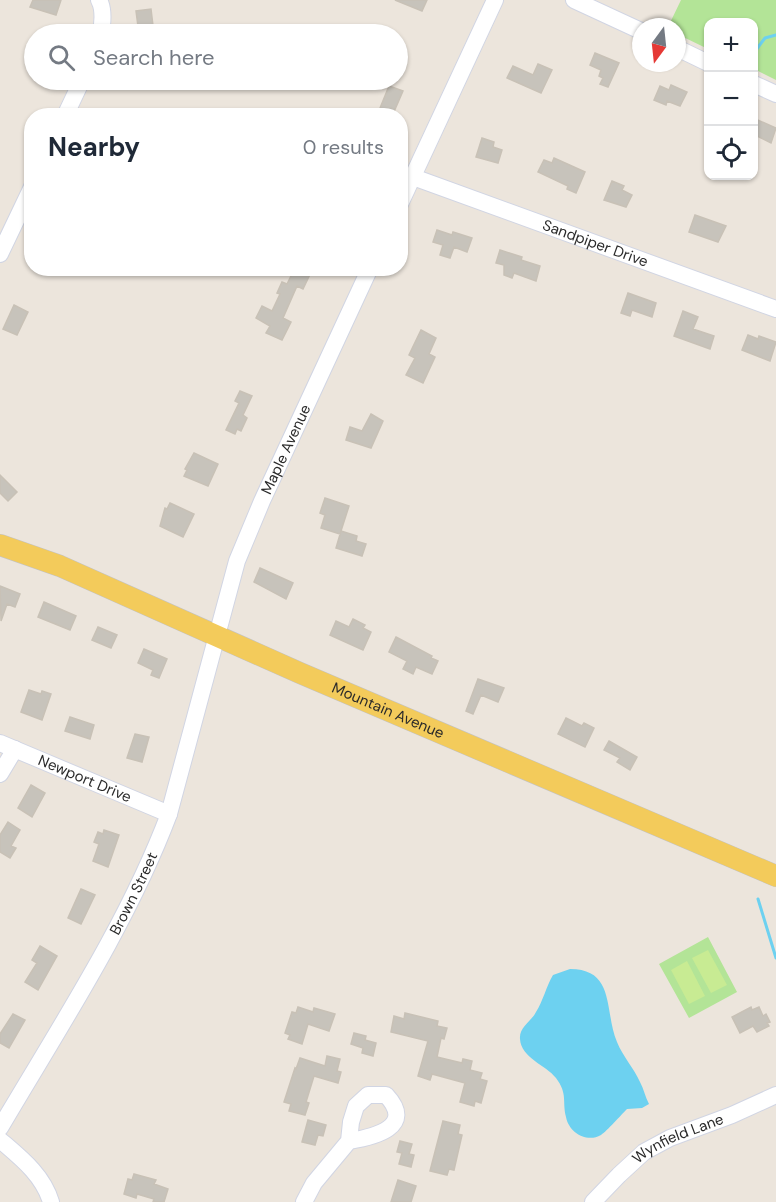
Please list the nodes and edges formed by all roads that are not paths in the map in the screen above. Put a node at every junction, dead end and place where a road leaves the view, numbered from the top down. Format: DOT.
graph roads {
  1 [pos="99,0"];
  2 [pos="495,0"];
  3 [pos="574,0"];
  4 [pos="102,24"];
  5 [pos="632,27"];
  6 [pos="686,52"];
  7 [pos="704,61"];
  8 [pos="758,86"];
  9 [pos="77,90"];
  10 [pos="776,94"];
  11 [pos="69,108"];
  12 [pos="413,177"];
  13 [pos="408,187"];
  14 [pos="24,204"];
  15 [pos="0,254"];
  16 [pos="366,276"];
  17 [pos="776,309"];
  18 [pos="0,545"];
  19 [pos="217,636"];
  20 [pos="7,746"];
  21 [pos="0,774"];
  22 [pos="169,813"];
  23 [pos="776,876"];
  24 [pos="776,1095"];
  25 [pos="0,1128"];
  26 [pos="0,1140"];
  27 [pos="349,1141"];
  28 [pos="51,1202"];
  29 [pos="304,1202"];
  30 [pos="593,1202"];
  1 -- 4 [label="street"];
  2 -- 12 [label="street"];
  3 -- 5 [label="street"];
  6 -- 7 [label="street"];
  8 -- 10 [label="street"];
  9 -- 11 [label="street"];
  12 -- 13 [label="street"];
  12 -- 17 [label="street, Sandpiper Drive"];
  14 -- 15 [label="street"];
  16 -- 19 [label="street, Maple Avenue"];
  18 -- 19 [label="main road, Mountain Avenue"];
  19 -- 22 [label="street, Brown Street"];
  19 -- 23 [label="main road, Mountain Avenue"];
  20 -- 21 [label="street"];
  20 -- 22 [label="street, Newport Drive"];
  22 -- 25 [label="street, Brown Street"];
  24 -- 30 [label="street, Wynfield Lane"];
  26 -- 28 [label="street"];
  27 -- 29 [label="street"];
}
